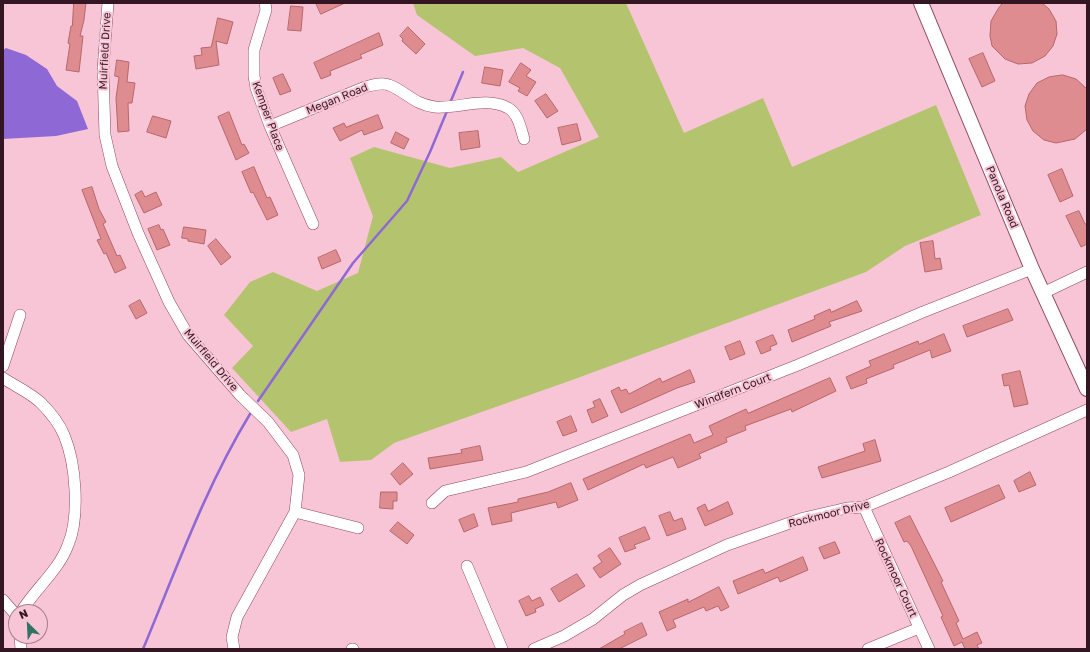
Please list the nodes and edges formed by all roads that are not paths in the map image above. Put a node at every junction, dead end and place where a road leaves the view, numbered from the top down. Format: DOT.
graph roads {
  1 [pos="108,3"];
  2 [pos="266,3"];
  3 [pos="921,3"];
  4 [pos="270,126"];
  5 [pos="524,139"];
  6 [pos="313,224"];
  7 [pos="1032,269"];
  8 [pos="1087,272"];
  9 [pos="1043,294"];
  10 [pos="20,315"];
  11 [pos="3,366"];
  12 [pos="3,378"];
  13 [pos="1087,389"];
  14 [pos="1087,410"];
  15 [pos="432,503"];
  16 [pos="864,507"];
  17 [pos="295,512"];
  18 [pos="358,528"];
  19 [pos="467,566"];
  20 [pos="27,604"];
  21 [pos="919,628"];
  22 [pos="234,649"];
  23 [pos="502,649"];
  24 [pos="534,649"];
  25 [pos="868,649"];
  26 [pos="929,649"];
  1 -- 17 [label="street, Muirfield Drive"];
  2 -- 4 [label="street, Kemper Place"];
  3 -- 7 [label="main road, Panola Road"];
  4 -- 5 [label="street, Megan Road"];
  4 -- 6 [label="street, Kemper Place"];
  7 -- 9 [label="main road, Panola Road"];
  7 -- 15 [label="street, Windfern Court"];
  8 -- 9 [label="street"];
  9 -- 13 [label="main road, Panola Road"];
  10 -- 11 [label="street"];
  12 -- 20 [label="street"];
  14 -- 16 [label="street, Rockmoor Drive"];
  16 -- 21 [label="street, Rockmoor Court"];
  16 -- 24 [label="street, Rockmoor Drive"];
  17 -- 18 [label="street"];
  17 -- 22 [label="street, Muirfield Drive"];
  19 -- 23 [label="street"];
  21 -- 25 [label="street"];
  21 -- 26 [label="street, Rockmoor Court"];
}
